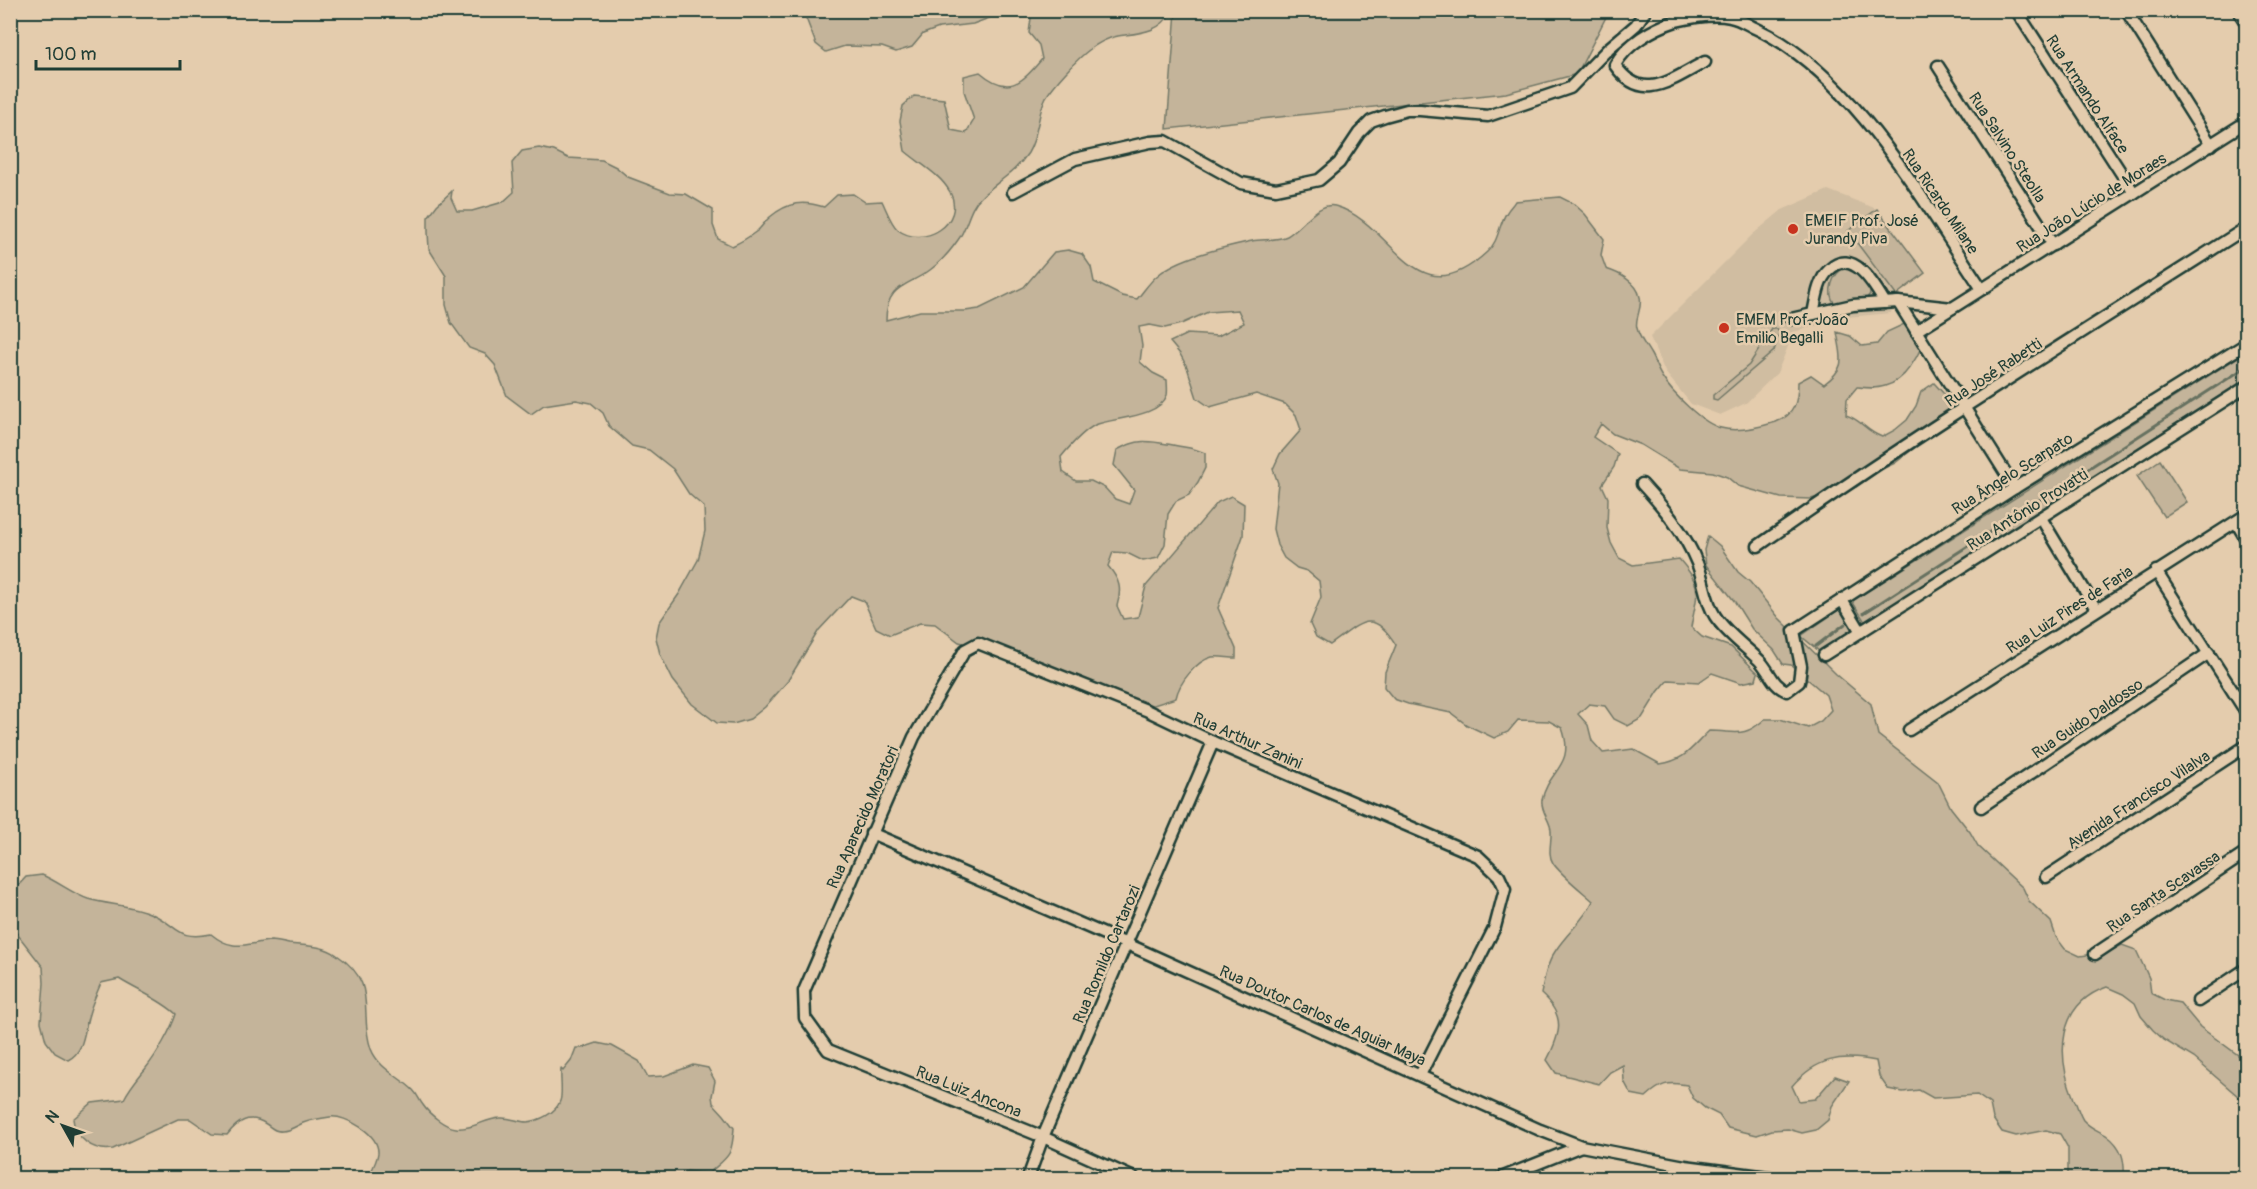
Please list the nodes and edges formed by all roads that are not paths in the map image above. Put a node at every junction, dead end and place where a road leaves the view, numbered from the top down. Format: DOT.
graph roads {
  1 [pos="1646,10"];
  2 [pos="2016,10"];
  3 [pos="2126,10"];
  4 [pos="2238,10"];
  5 [pos="2247,23"];
  6 [pos="1705,62"];
  7 [pos="1938,66"];
  8 [pos="2247,122"];
  9 [pos="2211,144"];
  10 [pos="1013,192"];
  11 [pos="2134,193"];
  12 [pos="2247,228"];
  13 [pos="2052,245"];
  14 [pos="1982,289"];
  15 [pos="1898,302"];
  16 [pos="1885,303"];
  17 [pos="1952,308"];
  18 [pos="1813,314"];
  19 [pos="1791,320"];
  20 [pos="1916,331"];
  21 [pos="2247,344"];
  22 [pos="2247,387"];
  23 [pos="1964,407"];
  24 [pos="1642,484"];
  25 [pos="2015,488"];
  26 [pos="2247,515"];
  27 [pos="2041,518"];
  28 [pos="2236,522"];
  29 [pos="2247,539"];
  30 [pos="1758,546"];
  31 [pos="2156,571"];
  32 [pos="1842,600"];
  33 [pos="2096,609"];
  34 [pos="1861,632"];
  35 [pos="978,643"];
  36 [pos="2209,654"];
  37 [pos="1824,656"];
  38 [pos="2247,712"];
  39 [pos="1909,730"];
  40 [pos="1213,742"];
  41 [pos="2247,746"];
  42 [pos="1982,807"];
  43 [pos="871,833"];
  44 [pos="2247,853"];
  45 [pos="2046,877"];
  46 [pos="1127,944"];
  47 [pos="2096,954"];
  48 [pos="2247,969"];
  49 [pos="2198,1001"];
  50 [pos="805,1018"];
  51 [pos="1420,1075"];
  52 [pos="1043,1137"];
  53 [pos="1581,1146"];
  54 [pos="1028,1179"];
  55 [pos="1134,1179"];
  56 [pos="1501,1179"];
  57 [pos="1776,1179"];
  1 -- 10 [label="street"];
  2 -- 11 [label="street, Rua Armando Alface"];
  3 -- 9 [label="street"];
  4 -- 5 [label="street"];
  6 -- 14 [label="street, Rua Ricardo Milane"];
  7 -- 13 [label="street, Rua Salvino Steolla"];
  8 -- 9 [label="street, Rua João Lúcio de Moraes"];
  9 -- 11 [label="street, Rua João Lúcio de Moraes"];
  11 -- 13 [label="street, Rua João Lúcio de Moraes"];
  12 -- 23 [label="street, Rua José Rabetti"];
  13 -- 14 [label="street, Rua João Lúcio de Moraes"];
  14 -- 17 [label="street, Rua João Lúcio de Moraes"];
  15 -- 16 [label="street"];
  15 -- 17 [label="street"];
  15 -- 20 [label="street"];
  16 -- 18 [label="street"];
  16 -- 18 [label="street"];
  17 -- 20 [label="street, Rua João Lúcio de Moraes"];
  18 -- 19 [label="street"];
  20 -- 23 [label="street"];
  21 -- 25 [label="street, Rua Ângelo Scarpato"];
  22 -- 27 [label="street, Rua Antônio Provatti"];
  23 -- 25 [label="street"];
  23 -- 30 [label="street, Rua José Rabetti"];
  24 -- 32 [label="street, Rua Ângelo Scarpato"];
  25 -- 32 [label="street, Rua Ângelo Scarpato"];
  26 -- 28 [label="street, Rua Luiz Pires de Faria"];
  27 -- 33 [label="street"];
  27 -- 34 [label="street, Rua Antônio Provatti"];
  28 -- 29 [label="street"];
  28 -- 31 [label="street, Rua Luiz Pires de Faria"];
  31 -- 33 [label="street, Rua Luiz Pires de Faria"];
  31 -- 36 [label="street"];
  32 -- 34 [label="street"];
  33 -- 39 [label="street, Rua Luiz Pires de Faria"];
  34 -- 37 [label="street, Rua Antônio Provatti"];
  35 -- 40 [label="street, Rua Arthur Zanini"];
  35 -- 43 [label="street, Rua Aparecido Moratori"];
  36 -- 38 [label="street"];
  36 -- 42 [label="street, Rua Guido Daldosso"];
  40 -- 46 [label="street, Rua Romildo Cartarozi"];
  40 -- 51 [label="street, Rua Arthur Zanini"];
  41 -- 45 [label="street, Avenida Francisco Vilalva"];
  43 -- 46 [label="street, Rua Doutor Carlos de Aguiar Maya"];
  43 -- 50 [label="street, Rua Aparecido Moratori"];
  44 -- 47 [label="street, Rua Santa Scavassa"];
  46 -- 51 [label="street, Rua Doutor Carlos de Aguiar Maya"];
  46 -- 52 [label="street, Rua Romildo Cartarozi"];
  48 -- 49 [label="street"];
  50 -- 52 [label="street, Rua Luiz Ancona"];
  51 -- 53 [label="street, Rua Doutor Carlos de Aguiar Maya"];
  52 -- 54 [label="street, Rua Romildo Cartarozi"];
  52 -- 55 [label="street, Rua Luiz Ancona"];
  53 -- 56 [label="street"];
  53 -- 57 [label="street, Rua Doutor Carlos de Aguiar Maya"];
}
